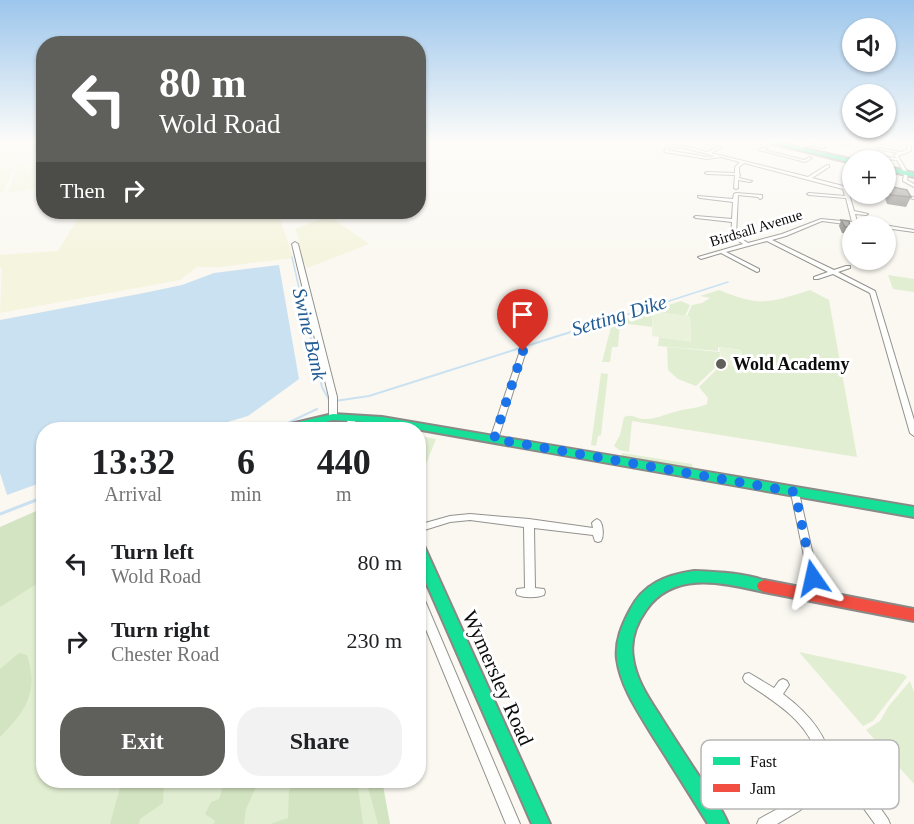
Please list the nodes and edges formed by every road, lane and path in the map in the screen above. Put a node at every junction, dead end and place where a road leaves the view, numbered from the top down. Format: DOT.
graph roads {
  1 [pos="737,181"];
  2 [pos="822,181"];
  3 [pos="842,187"];
  4 [pos="736,188"];
  5 [pos="809,194"];
  6 [pos="896,194"];
  7 [pos="842,196"];
  8 [pos="703,198"];
  9 [pos="760,198"];
  10 [pos="914,198"];
  11 [pos="736,201"];
  12 [pos="850,204"];
  13 [pos="852,212"];
  14 [pos="866,214"];
  15 [pos="853,216"];
  16 [pos="699,218"];
  17 [pos="734,221"];
  18 [pos="842,223"];
  19 [pos="896,229"];
  20 [pos="914,231"];
  21 [pos="767,239"];
  22 [pos="295,244"];
  23 [pos="748,245"];
  24 [pos="722,252"];
  25 [pos="701,257"];
  26 [pos="842,269"];
  27 [pos="757,270"];
  28 [pos="835,272"];
  29 [pos="816,278"];
  30 [pos="523,351"];
  31 [pos="333,417"];
  32 [pos="313,422"];
  33 [pos="348,422"];
  34 [pos="426,431"];
  35 [pos="914,432"];
  36 [pos="494,439"];
  37 [pos="795,492"];
  38 [pos="914,512"];
  39 [pos="529,524"];
  40 [pos="426,526"];
  41 [pos="597,531"];
  42 [pos="426,566"];
  43 [pos="530,592"];
  44 [pos="817,595"];
  45 [pos="426,615"];
  46 [pos="914,615"];
  47 [pos="748,678"];
  48 [pos="783,685"];
  49 [pos="776,696"];
  50 [pos="818,740"];
  51 [pos="701,796"];
  52 [pos="710,809"];
  53 [pos="789,809"];
  54 [pos="872,809"];
  55 [pos="513,824"];
  56 [pos="541,824"];
  57 [pos="719,824"];
  58 [pos="764,824"];
  59 [pos="883,824"];
  1 -- 4 [label="street"];
  2 -- 3 [label="street"];
  5 -- 7 [label="street"];
  6 -- 10 [label="street"];
  8 -- 11 [label="street"];
  9 -- 11 [label="street"];
  11 -- 17 [label="street"];
  12 -- 13 [label="street"];
  13 -- 14 [label="street"];
  13 -- 15 [label="street"];
  16 -- 17 [label="street"];
  17 -- 23 [label="street"];
  18 -- 21 [label="street, Birdsall Avenue"];
  19 -- 20 [label="street, Birdsall Avenue"];
  21 -- 23 [label="street, Birdsall Avenue"];
  21 -- 28 [label="street"];
  22 -- 31 [label="street"];
  23 -- 24 [label="street, Birdsall Avenue"];
  24 -- 25 [label="street, Birdsall Avenue"];
  24 -- 27 [label="street"];
  26 -- 28 [label="street"];
  28 -- 29 [label="street"];
  28 -- 35 [label="street"];
  30 -- 36 [label="street"];
  31 -- 32 [label="street"];
  31 -- 33 [label="street"];
  34 -- 36 [label="street"];
  36 -- 37 [label="street"];
  37 -- 38 [label="street"];
  37 -- 44 [label="street"];
  39 -- 40 [label="street"];
  39 -- 41 [label="street"];
  39 -- 43 [label="street"];
  42 -- 56 [label="street, Wymersley Road"];
  44 -- 46 [label="street"];
  44 -- 51 [label="street"];
  45 -- 55 [label="street"];
  47 -- 49 [label="street"];
  48 -- 49 [label="street"];
  49 -- 50 [label="street"];
  52 -- 57 [label="street"];
  53 -- 58 [label="street"];
  54 -- 59 [label="street"];
}
